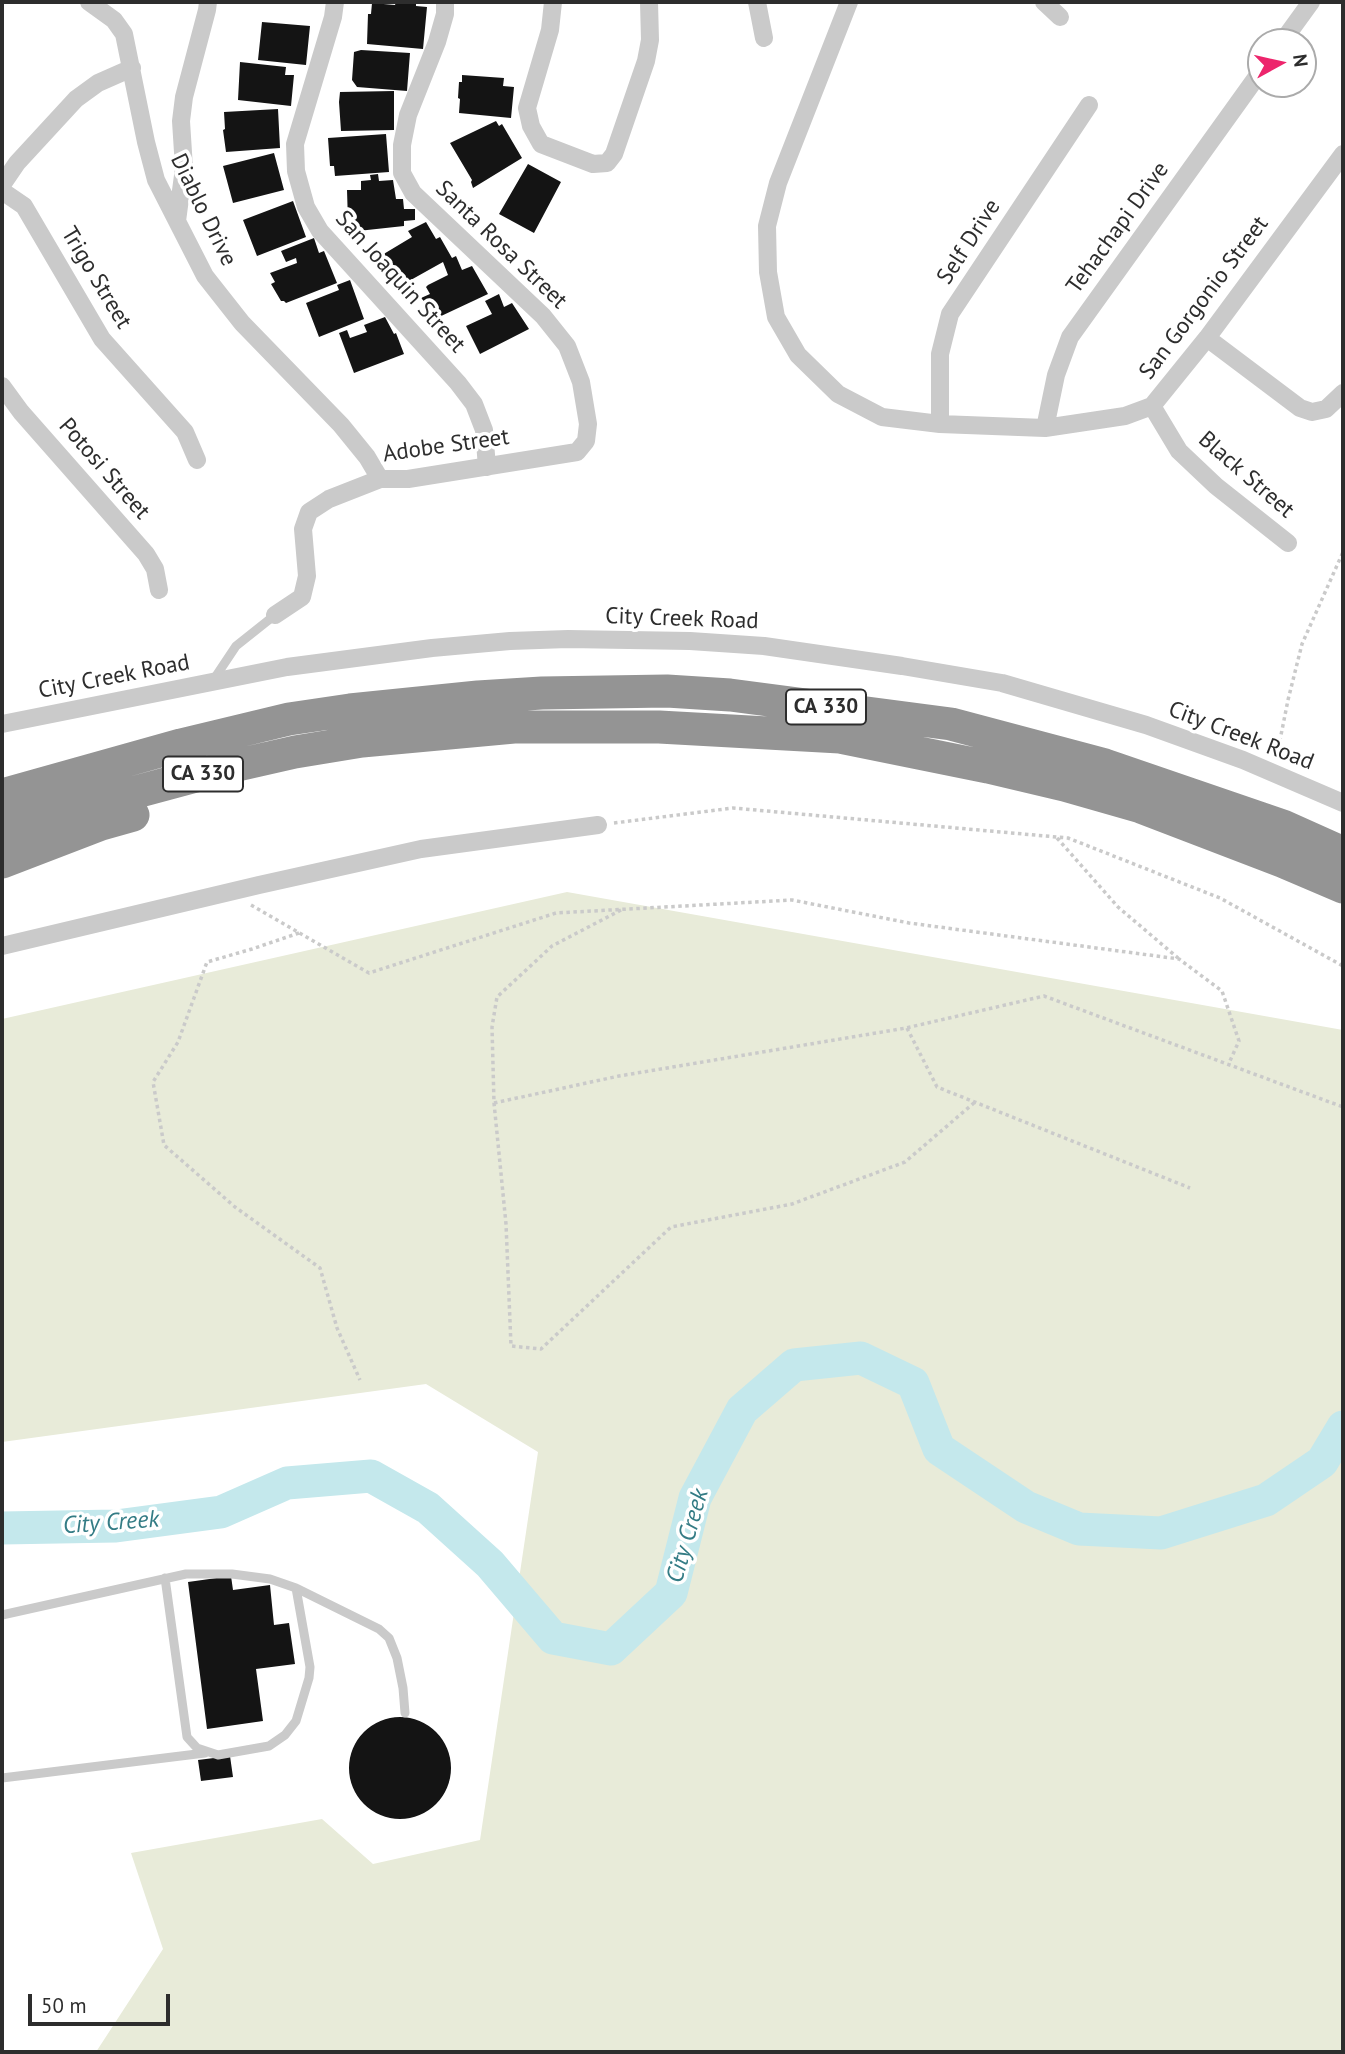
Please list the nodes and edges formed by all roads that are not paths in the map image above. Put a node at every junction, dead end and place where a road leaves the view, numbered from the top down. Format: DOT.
graph roads {
  1 [pos="89,2"];
  2 [pos="208,2"];
  3 [pos="335,2"];
  4 [pos="445,2"];
  5 [pos="553,2"];
  6 [pos="649,2"];
  7 [pos="757,2"];
  8 [pos="849,2"];
  9 [pos="1044,2"];
  10 [pos="1311,2"];
  11 [pos="1060,17"];
  12 [pos="1292,28"];
  13 [pos="764,38"];
  14 [pos="132,68"];
  15 [pos="1247,90"];
  16 [pos="1089,105"];
  17 [pos="1343,154"];
  18 [pos="2,185"];
  19 [pos="2,191"];
  20 [pos="177,221"];
  21 [pos="1207,338"];
  22 [pos="2,386"];
  23 [pos="1343,393"];
  24 [pos="1152,406"];
  25 [pos="940,424"];
  26 [pos="1045,428"];
  27 [pos="586,441"];
  28 [pos="197,460"];
  29 [pos="488,467"];
  30 [pos="380,479"];
  31 [pos="1288,543"];
  32 [pos="159,590"];
  33 [pos="275,615"];
  34 [pos="211,683"];
  35 [pos="289,719"];
  36 [pos="2,724"];
  37 [pos="408,736"];
  38 [pos="2,772"];
  39 [pos="2,795"];
  40 [pos="1343,803"];
  41 [pos="598,825"];
  42 [pos="2,828"];
  43 [pos="1343,853"];
  44 [pos="2,862"];
  45 [pos="1343,887"];
  46 [pos="2,946"];
  47 [pos="165,1578"];
  48 [pos="296,1588"];
  49 [pos="2,1615"];
  50 [pos="405,1713"];
  51 [pos="206,1753"];
  52 [pos="2,1778"];
  1 -- 14 [label="street, Diablo Drive"];
  2 -- 20 [label="street"];
  3 -- 29 [label="street, San Joaquin Street"];
  4 -- 27 [label="street, Santa Rosa Street"];
  5 -- 6 [label="street"];
  7 -- 13 [label="street"];
  8 -- 25 [label="street, San Gorgonio Street"];
  9 -- 11 [label="street"];
  10 -- 12 [label="street"];
  14 -- 18 [label="street"];
  14 -- 20 [label="street, Diablo Drive"];
  15 -- 26 [label="street, Tehachapi Drive"];
  16 -- 25 [label="street, Self Drive"];
  17 -- 21 [label="street, San Gorgonio Street"];
  19 -- 28 [label="street, Trigo Street"];
  20 -- 30 [label="street, Diablo Drive"];
  21 -- 23 [label="street"];
  21 -- 24 [label="street, San Gorgonio Street"];
  22 -- 32 [label="street, Potosi Street"];
  24 -- 26 [label="street, San Gorgonio Street"];
  24 -- 31 [label="street, Black Street"];
  25 -- 26 [label="street, San Gorgonio Street"];
  27 -- 29 [label="street, Adobe Street"];
  29 -- 30 [label="street, Adobe Street"];
  30 -- 33 [label="street, Adobe Street"];
  33 -- 34 [label="lane"];
  34 -- 36 [label="street, City Creek Road"];
  34 -- 40 [label="street, City Creek Road"];
  35 -- 38 [label="highway"];
  35 -- 39 [label="highway, CA 330"];
  35 -- 43 [label="highway, CA 330"];
  37 -- 42 [label="highway, CA 330"];
  37 -- 44 [label="highway"];
  37 -- 45 [label="highway, CA 330"];
  41 -- 46 [label="street"];
  47 -- 48 [label="lane"];
  47 -- 49 [label="lane"];
  47 -- 51 [label="lane"];
  48 -- 50 [label="lane"];
  48 -- 51 [label="lane"];
  51 -- 52 [label="lane"];
}
